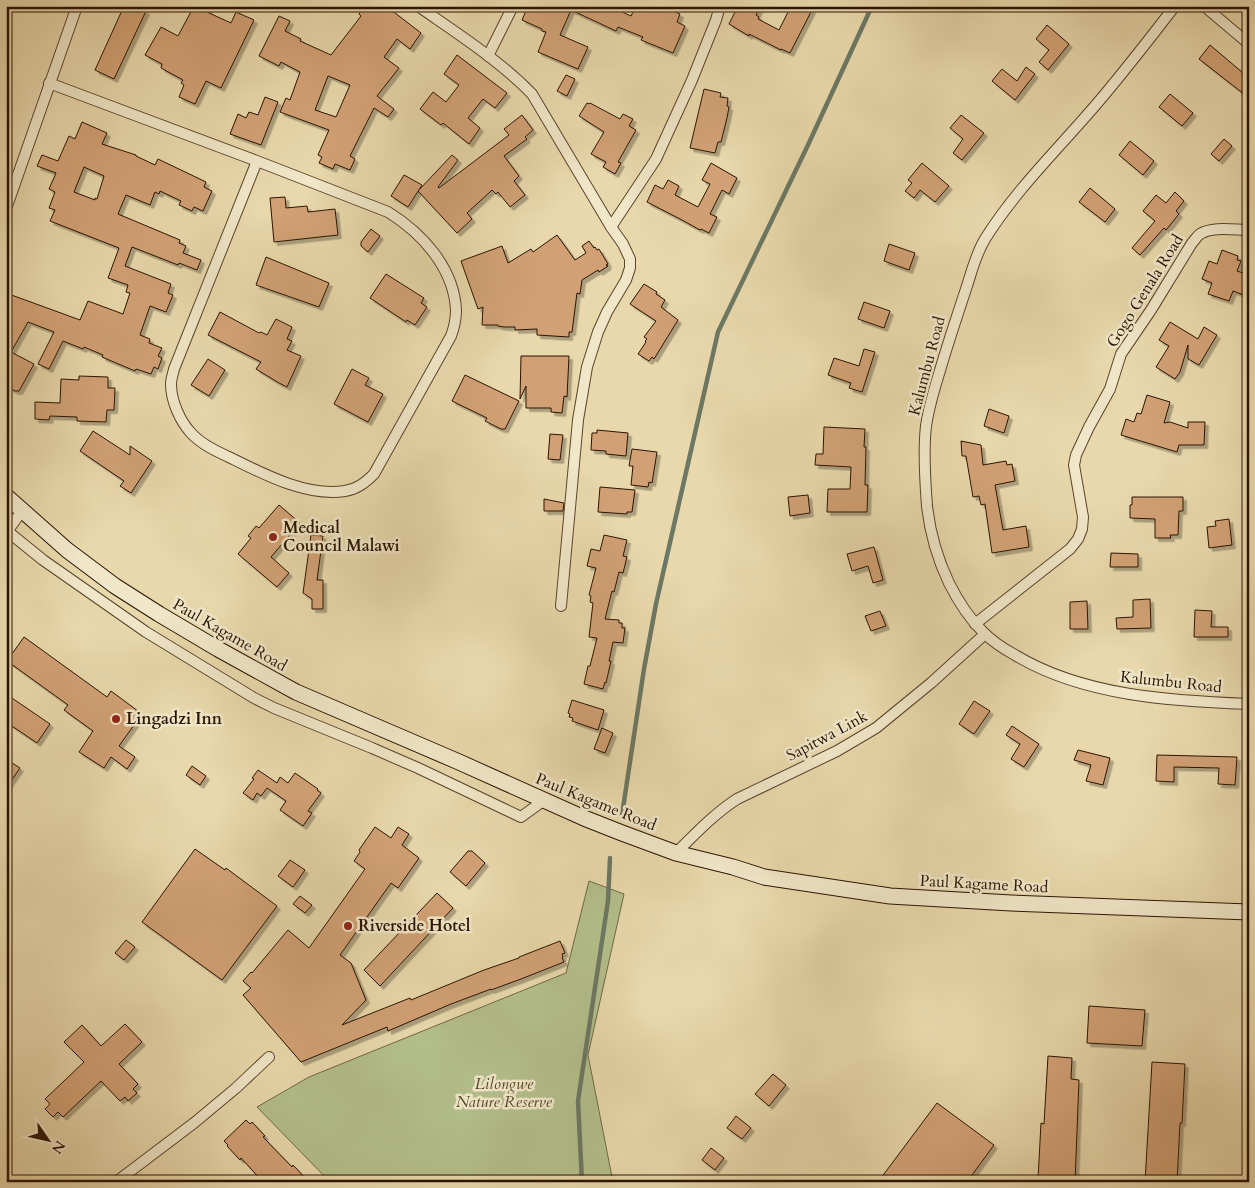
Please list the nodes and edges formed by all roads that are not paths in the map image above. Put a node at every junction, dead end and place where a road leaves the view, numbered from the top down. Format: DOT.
graph roads {
  1 [pos="77,6"];
  2 [pos="418,6"];
  3 [pos="513,6"];
  4 [pos="720,6"];
  5 [pos="1175,6"];
  6 [pos="1204,6"];
  7 [pos="1249,44"];
  8 [pos="488,56"];
  9 [pos="49,84"];
  10 [pos="257,161"];
  11 [pos="6,210"];
  12 [pos="612,227"];
  13 [pos="1249,230"];
  14 [pos="6,496"];
  15 [pos="22,511"];
  16 [pos="7,532"];
  17 [pos="561,606"];
  18 [pos="975,624"];
  19 [pos="985,634"];
  20 [pos="1249,704"];
  21 [pos="543,801"];
  22 [pos="676,853"];
  23 [pos="1249,912"];
  24 [pos="269,1057"];
  25 [pos="116,1182"];
  1 -- 9 [label="street"];
  2 -- 8 [label="street"];
  3 -- 8 [label="street"];
  4 -- 12 [label="street"];
  5 -- 18 [label="street, Kalumbu Road"];
  6 -- 7 [label="street"];
  8 -- 12 [label="street"];
  9 -- 10 [label="street"];
  9 -- 11 [label="street"];
  10 -- 10 [label="street"];
  12 -- 17 [label="street"];
  13 -- 18 [label="street, Gogo Genala Road"];
  14 -- 15 [label="street, Paul Kagame Road"];
  15 -- 16 [label="street"];
  15 -- 21 [label="street, Paul Kagame Road"];
  16 -- 21 [label="street"];
  18 -- 19 [label="street, Kalumbu Road"];
  19 -- 20 [label="street, Kalumbu Road"];
  19 -- 22 [label="street, Sapitwa Link"];
  21 -- 22 [label="street, Paul Kagame Road"];
  22 -- 23 [label="street, Paul Kagame Road"];
  24 -- 25 [label="street"];
}
